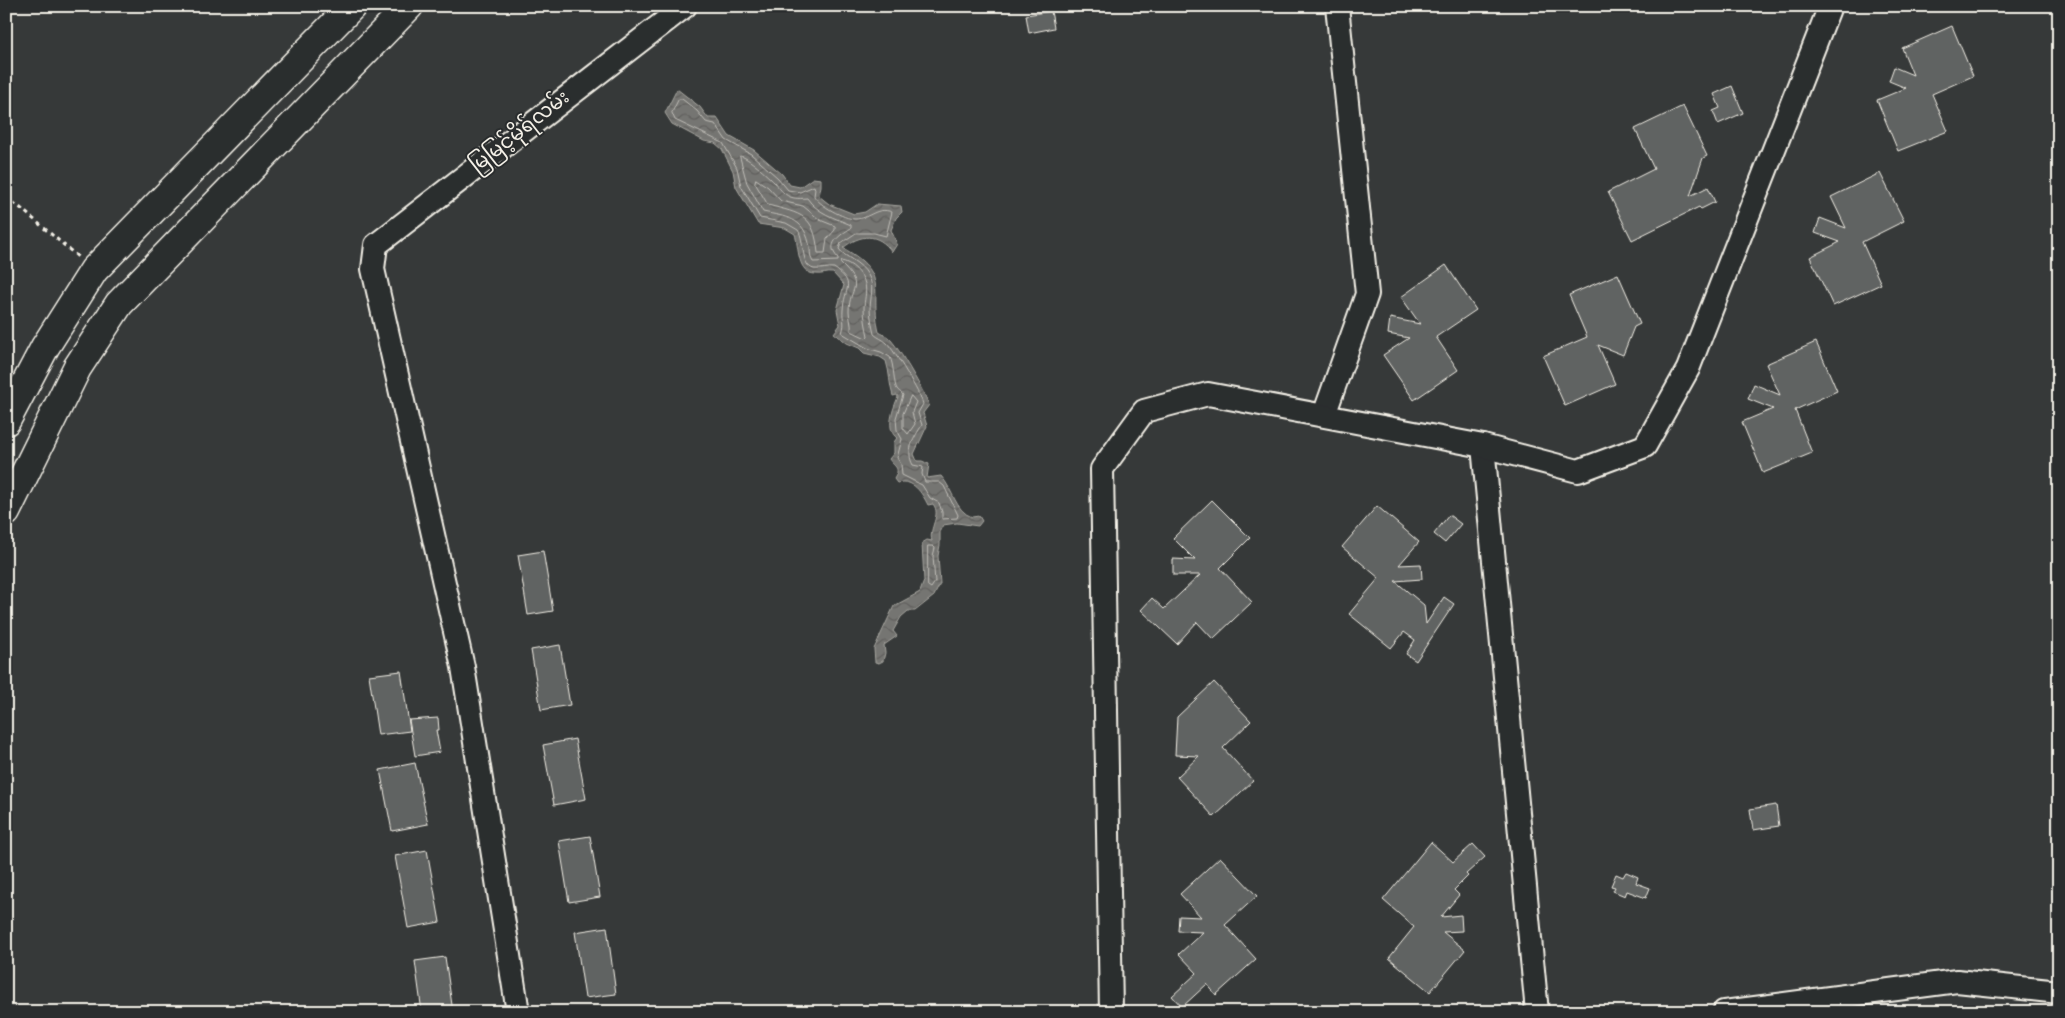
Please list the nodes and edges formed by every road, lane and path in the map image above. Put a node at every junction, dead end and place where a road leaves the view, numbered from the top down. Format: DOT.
graph roads {
  1 [pos="352,6"];
  2 [pos="409,6"];
  3 [pos="685,6"];
  4 [pos="1337,6"];
  5 [pos="1830,6"];
  6 [pos="6,199"];
  7 [pos="94,270"];
  8 [pos="1324,415"];
  9 [pos="6,421"];
  10 [pos="1483,446"];
  11 [pos="6,512"];
  12 [pos="2059,992"];
  13 [pos="518,1012"];
  14 [pos="1111,1012"];
  15 [pos="1537,1012"];
  16 [pos="1724,1012"];
  1 -- 7 [label="main road"];
  2 -- 11 [label="main road"];
  3 -- 13 [label="street, မြမြင့်မိုရ်လမ်း"];
  4 -- 8 [label="street"];
  5 -- 10 [label="street"];
  6 -- 7 [label="path"];
  7 -- 9 [label="main road"];
  8 -- 10 [label="street"];
  8 -- 14 [label="street"];
  10 -- 15 [label="street"];
  12 -- 16 [label="street"];
}
